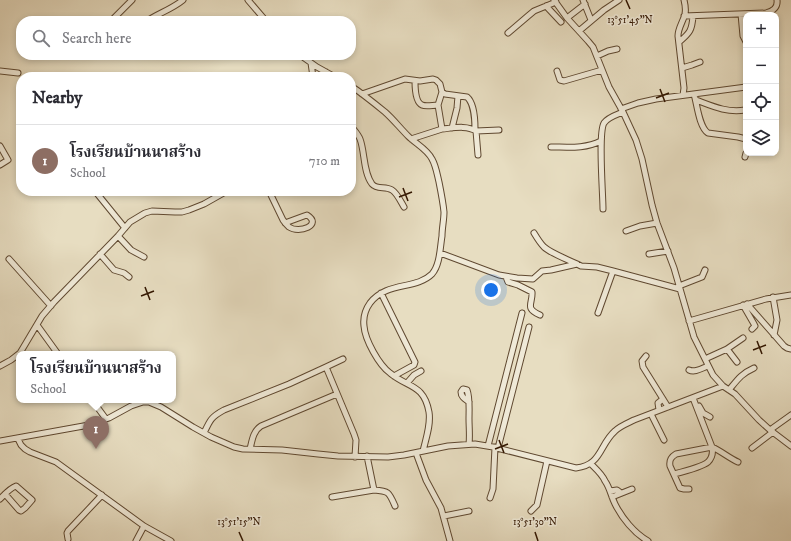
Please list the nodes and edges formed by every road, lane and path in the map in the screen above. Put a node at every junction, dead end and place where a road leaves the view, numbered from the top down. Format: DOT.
graph roads {
  1 [pos="132,0"];
  2 [pos="183,0"];
  3 [pos="248,0"];
  4 [pos="619,0"];
  5 [pos="684,0"];
  6 [pos="777,0"];
  7 [pos="555,1"];
  8 [pos="584,2"];
  9 [pos="546,6"];
  10 [pos="741,14"];
  11 [pos="116,16"];
  12 [pos="154,16"];
  13 [pos="262,16"];
  14 [pos="684,16"];
  15 [pos="693,16"];
  16 [pos="567,18"];
  17 [pos="591,20"];
  18 [pos="561,22"];
  19 [pos="579,31"];
  20 [pos="508,33"];
  21 [pos="743,36"];
  22 [pos="679,42"];
  23 [pos="617,49"];
  24 [pos="597,56"];
  25 [pos="306,60"];
  26 [pos="700,62"];
  27 [pos="310,63"];
  28 [pos="682,68"];
  29 [pos="602,70"];
  30 [pos="0,71"];
  31 [pos="557,71"];
  32 [pos="312,72"];
  33 [pos="326,72"];
  34 [pos="16,73"];
  35 [pos="416,81"];
  36 [pos="743,87"];
  37 [pos="356,90"];
  38 [pos="442,92"];
  39 [pos="362,94"];
  40 [pos="694,94"];
  41 [pos="683,95"];
  42 [pos="458,96"];
  43 [pos="696,100"];
  44 [pos="438,104"];
  45 [pos="622,110"];
  46 [pos="743,110"];
  47 [pos="452,128"];
  48 [pos="442,129"];
  49 [pos="475,130"];
  50 [pos="499,130"];
  51 [pos="356,134"];
  52 [pos="743,138"];
  53 [pos="411,139"];
  54 [pos="601,141"];
  55 [pos="0,146"];
  56 [pos="551,147"];
  57 [pos="478,155"];
  58 [pos="0,165"];
  59 [pos="99,196"];
  60 [pos="218,196"];
  61 [pos="272,196"];
  62 [pos="404,207"];
  63 [pos="603,210"];
  64 [pos="285,222"];
  65 [pos="657,223"];
  66 [pos="125,228"];
  67 [pos="626,231"];
  68 [pos="534,233"];
  69 [pos="118,236"];
  70 [pos="668,251"];
  71 [pos="440,253"];
  72 [pos="100,254"];
  73 [pos="650,254"];
  74 [pos="144,257"];
  75 [pos="9,259"];
  76 [pos="577,264"];
  77 [pos="705,270"];
  78 [pos="613,271"];
  79 [pos="129,277"];
  80 [pos="506,277"];
  81 [pos="680,287"];
  82 [pos="381,293"];
  83 [pos="791,295"];
  84 [pos="773,297"];
  85 [pos="745,305"];
  86 [pos="51,306"];
  87 [pos="598,313"];
  88 [pos="522,314"];
  89 [pos="540,315"];
  90 [pos="690,321"];
  91 [pos="37,325"];
  92 [pos="529,327"];
  93 [pos="752,329"];
  94 [pos="774,335"];
  95 [pos="743,338"];
  96 [pos="727,349"];
  97 [pos="791,349"];
  98 [pos="21,351"];
  99 [pos="56,351"];
  100 [pos="16,356"];
  101 [pos="646,356"];
  102 [pos="343,359"];
  103 [pos="705,359"];
  104 [pos="737,362"];
  105 [pos="0,366"];
  106 [pos="708,366"];
  107 [pos="326,367"];
  108 [pos="754,368"];
  109 [pos="689,370"];
  110 [pos="421,371"];
  111 [pos="394,376"];
  112 [pos="408,383"];
  113 [pos="723,386"];
  114 [pos="729,390"];
  115 [pos="337,394"];
  116 [pos="694,398"];
  117 [pos="663,399"];
  118 [pos="469,402"];
  119 [pos="94,403"];
  120 [pos="140,403"];
  121 [pos="152,403"];
  122 [pos="668,407"];
  123 [pos="660,410"];
  124 [pos="651,414"];
  125 [pos="791,415"];
  126 [pos="710,417"];
  127 [pos="106,419"];
  128 [pos="771,431"];
  129 [pos="204,433"];
  130 [pos="18,439"];
  131 [pos="664,440"];
  132 [pos="0,441"];
  133 [pos="469,444"];
  134 [pos="488,446"];
  135 [pos="791,446"];
  136 [pos="496,447"];
  137 [pos="712,447"];
  138 [pos="752,448"];
  139 [pos="250,449"];
  140 [pos="424,451"];
  141 [pos="416,453"];
  142 [pos="367,456"];
  143 [pos="355,457"];
  144 [pos="547,461"];
  145 [pos="738,462"];
  146 [pos="591,464"];
  147 [pos="674,474"];
  148 [pos="632,488"];
  149 [pos="689,489"];
  150 [pos="374,490"];
  151 [pos="610,491"];
  152 [pos="621,493"];
  153 [pos="5,494"];
  154 [pos="102,495"];
  155 [pos="332,497"];
  156 [pos="612,497"];
  157 [pos="490,498"];
  158 [pos="0,499"];
  159 [pos="395,506"];
  160 [pos="469,511"];
  161 [pos="531,512"];
  162 [pos="444,516"];
  163 [pos="144,526"];
  164 [pos="68,539"];
  165 [pos="136,541"];
  166 [pos="171,541"];
  167 [pos="450,541"];
  168 [pos="648,541"];
  1 -- 11 [label="street"];
  2 -- 12 [label="street"];
  3 -- 13 [label="street"];
  4 -- 17 [label="street"];
  5 -- 14 [label="street"];
  6 -- 10 [label="street"];
  7 -- 9 [label="street"];
  7 -- 16 [label="street"];
  8 -- 16 [label="street"];
  8 -- 17 [label="street"];
  9 -- 18 [label="street"];
  9 -- 20 [label="street"];
  10 -- 15 [label="street"];
  10 -- 21 [label="street"];
  14 -- 15 [label="street"];
  14 -- 22 [label="street"];
  15 -- 22 [label="street"];
  16 -- 19 [label="street"];
  17 -- 19 [label="street"];
  19 -- 24 [label="street"];
  22 -- 28 [label="street"];
  23 -- 24 [label="street"];
  24 -- 29 [label="street"];
  25 -- 27 [label="street"];
  26 -- 28 [label="street"];
  27 -- 32 [label="street"];
  27 -- 33 [label="street"];
  28 -- 41 [label="street"];
  29 -- 31 [label="street"];
  29 -- 45 [label="street"];
  30 -- 34 [label="street"];
  35 -- 38 [label="street"];
  35 -- 39 [label="street"];
  35 -- 44 [label="street"];
  36 -- 40 [label="street"];
  37 -- 39 [label="street"];
  38 -- 42 [label="street"];
  38 -- 44 [label="street"];
  39 -- 53 [label="street"];
  40 -- 41 [label="street"];
  40 -- 43 [label="street"];
  41 -- 45 [label="street"];
  42 -- 47 [label="street"];
  42 -- 49 [label="street"];
  43 -- 46 [label="street"];
  43 -- 52 [label="street"];
  44 -- 48 [label="street"];
  45 -- 54 [label="street"];
  45 -- 65 [label="street"];
  47 -- 48 [label="street"];
  47 -- 49 [label="street"];
  48 -- 53 [label="street"];
  49 -- 50 [label="street"];
  49 -- 57 [label="street"];
  51 -- 62 [label="street"];
  53 -- 71 [label="street"];
  54 -- 56 [label="street"];
  54 -- 63 [label="street"];
  55 -- 58 [label="street"];
  59 -- 66 [label="street"];
  60 -- 66 [label="street"];
  61 -- 64 [label="street"];
  64 -- 64 [label="street"];
  65 -- 67 [label="street"];
  65 -- 70 [label="street"];
  66 -- 69 [label="street"];
  68 -- 76 [label="street"];
  69 -- 72 [label="street"];
  69 -- 74 [label="street"];
  70 -- 73 [label="street"];
  70 -- 81 [label="street"];
  71 -- 80 [label="street"];
  71 -- 82 [label="street"];
  72 -- 79 [label="street"];
  72 -- 86 [label="street"];
  75 -- 86 [label="street"];
  76 -- 78 [label="street"];
  76 -- 80 [label="street"];
  77 -- 81 [label="street"];
  78 -- 81 [label="street"];
  78 -- 87 [label="street"];
  80 -- 89 [label="street"];
  81 -- 90 [label="street"];
  82 -- 111 [label="street"];
  82 -- 111 [label="street"];
  83 -- 84 [label="street"];
  84 -- 85 [label="street"];
  84 -- 94 [label="street"];
  85 -- 90 [label="street"];
  85 -- 93 [label="street"];
  85 -- 94 [label="street"];
  86 -- 91 [label="street"];
  88 -- 134 [label="street"];
  90 -- 103 [label="street"];
  91 -- 98 [label="street"];
  91 -- 99 [label="street"];
  92 -- 136 [label="street"];
  94 -- 97 [label="street"];
  95 -- 96 [label="street"];
  96 -- 103 [label="street"];
  96 -- 104 [label="street"];
  100 -- 105 [label="street"];
  101 -- 117 [label="street"];
  102 -- 107 [label="street"];
  103 -- 106 [label="street"];
  106 -- 109 [label="street"];
  106 -- 113 [label="street"];
  107 -- 115 [label="street"];
  107 -- 129 [label="street"];
  108 -- 114 [label="street"];
  110 -- 112 [label="street"];
  111 -- 112 [label="street"];
  112 -- 140 [label="street"];
  113 -- 114 [label="street"];
  113 -- 116 [label="street"];
  114 -- 128 [label="street"];
  115 -- 139 [label="street"];
  115 -- 143 [label="street"];
  116 -- 122 [label="street"];
  116 -- 126 [label="street"];
  116 -- 137 [label="street"];
  117 -- 122 [label="street"];
  117 -- 123 [label="street"];
  118 -- 133 [label="street"];
  119 -- 127 [label="street"];
  120 -- 127 [label="street"];
  121 -- 129 [label="street"];
  122 -- 123 [label="street"];
  123 -- 124 [label="street"];
  124 -- 131 [label="street"];
  124 -- 146 [label="street"];
  125 -- 128 [label="street"];
  127 -- 130 [label="street"];
  128 -- 135 [label="street"];
  128 -- 138 [label="street"];
  129 -- 139 [label="street"];
  130 -- 132 [label="street"];
  130 -- 154 [label="street"];
  133 -- 134 [label="street"];
  133 -- 140 [label="street"];
  134 -- 136 [label="street"];
  136 -- 144 [label="street"];
  136 -- 157 [label="street"];
  137 -- 145 [label="street"];
  137 -- 147 [label="street"];
  137 -- 147 [label="street"];
  139 -- 143 [label="street"];
  140 -- 141 [label="street"];
  141 -- 142 [label="street"];
  141 -- 162 [label="street"];
  142 -- 143 [label="street"];
  142 -- 150 [label="street"];
  144 -- 146 [label="street"];
  144 -- 161 [label="street"];
  146 -- 151 [label="street"];
  147 -- 149 [label="street"];
  148 -- 152 [label="street"];
  150 -- 155 [label="street"];
  150 -- 159 [label="street"];
  151 -- 152 [label="street"];
  151 -- 156 [label="street"];
  152 -- 156 [label="street"];
  153 -- 153 [label="street"];
  153 -- 158 [label="street"];
  154 -- 163 [label="street"];
  154 -- 164 [label="street"];
  156 -- 168 [label="street"];
  160 -- 162 [label="street"];
  162 -- 167 [label="street"];
  163 -- 165 [label="street"];
  163 -- 166 [label="street"];
}
